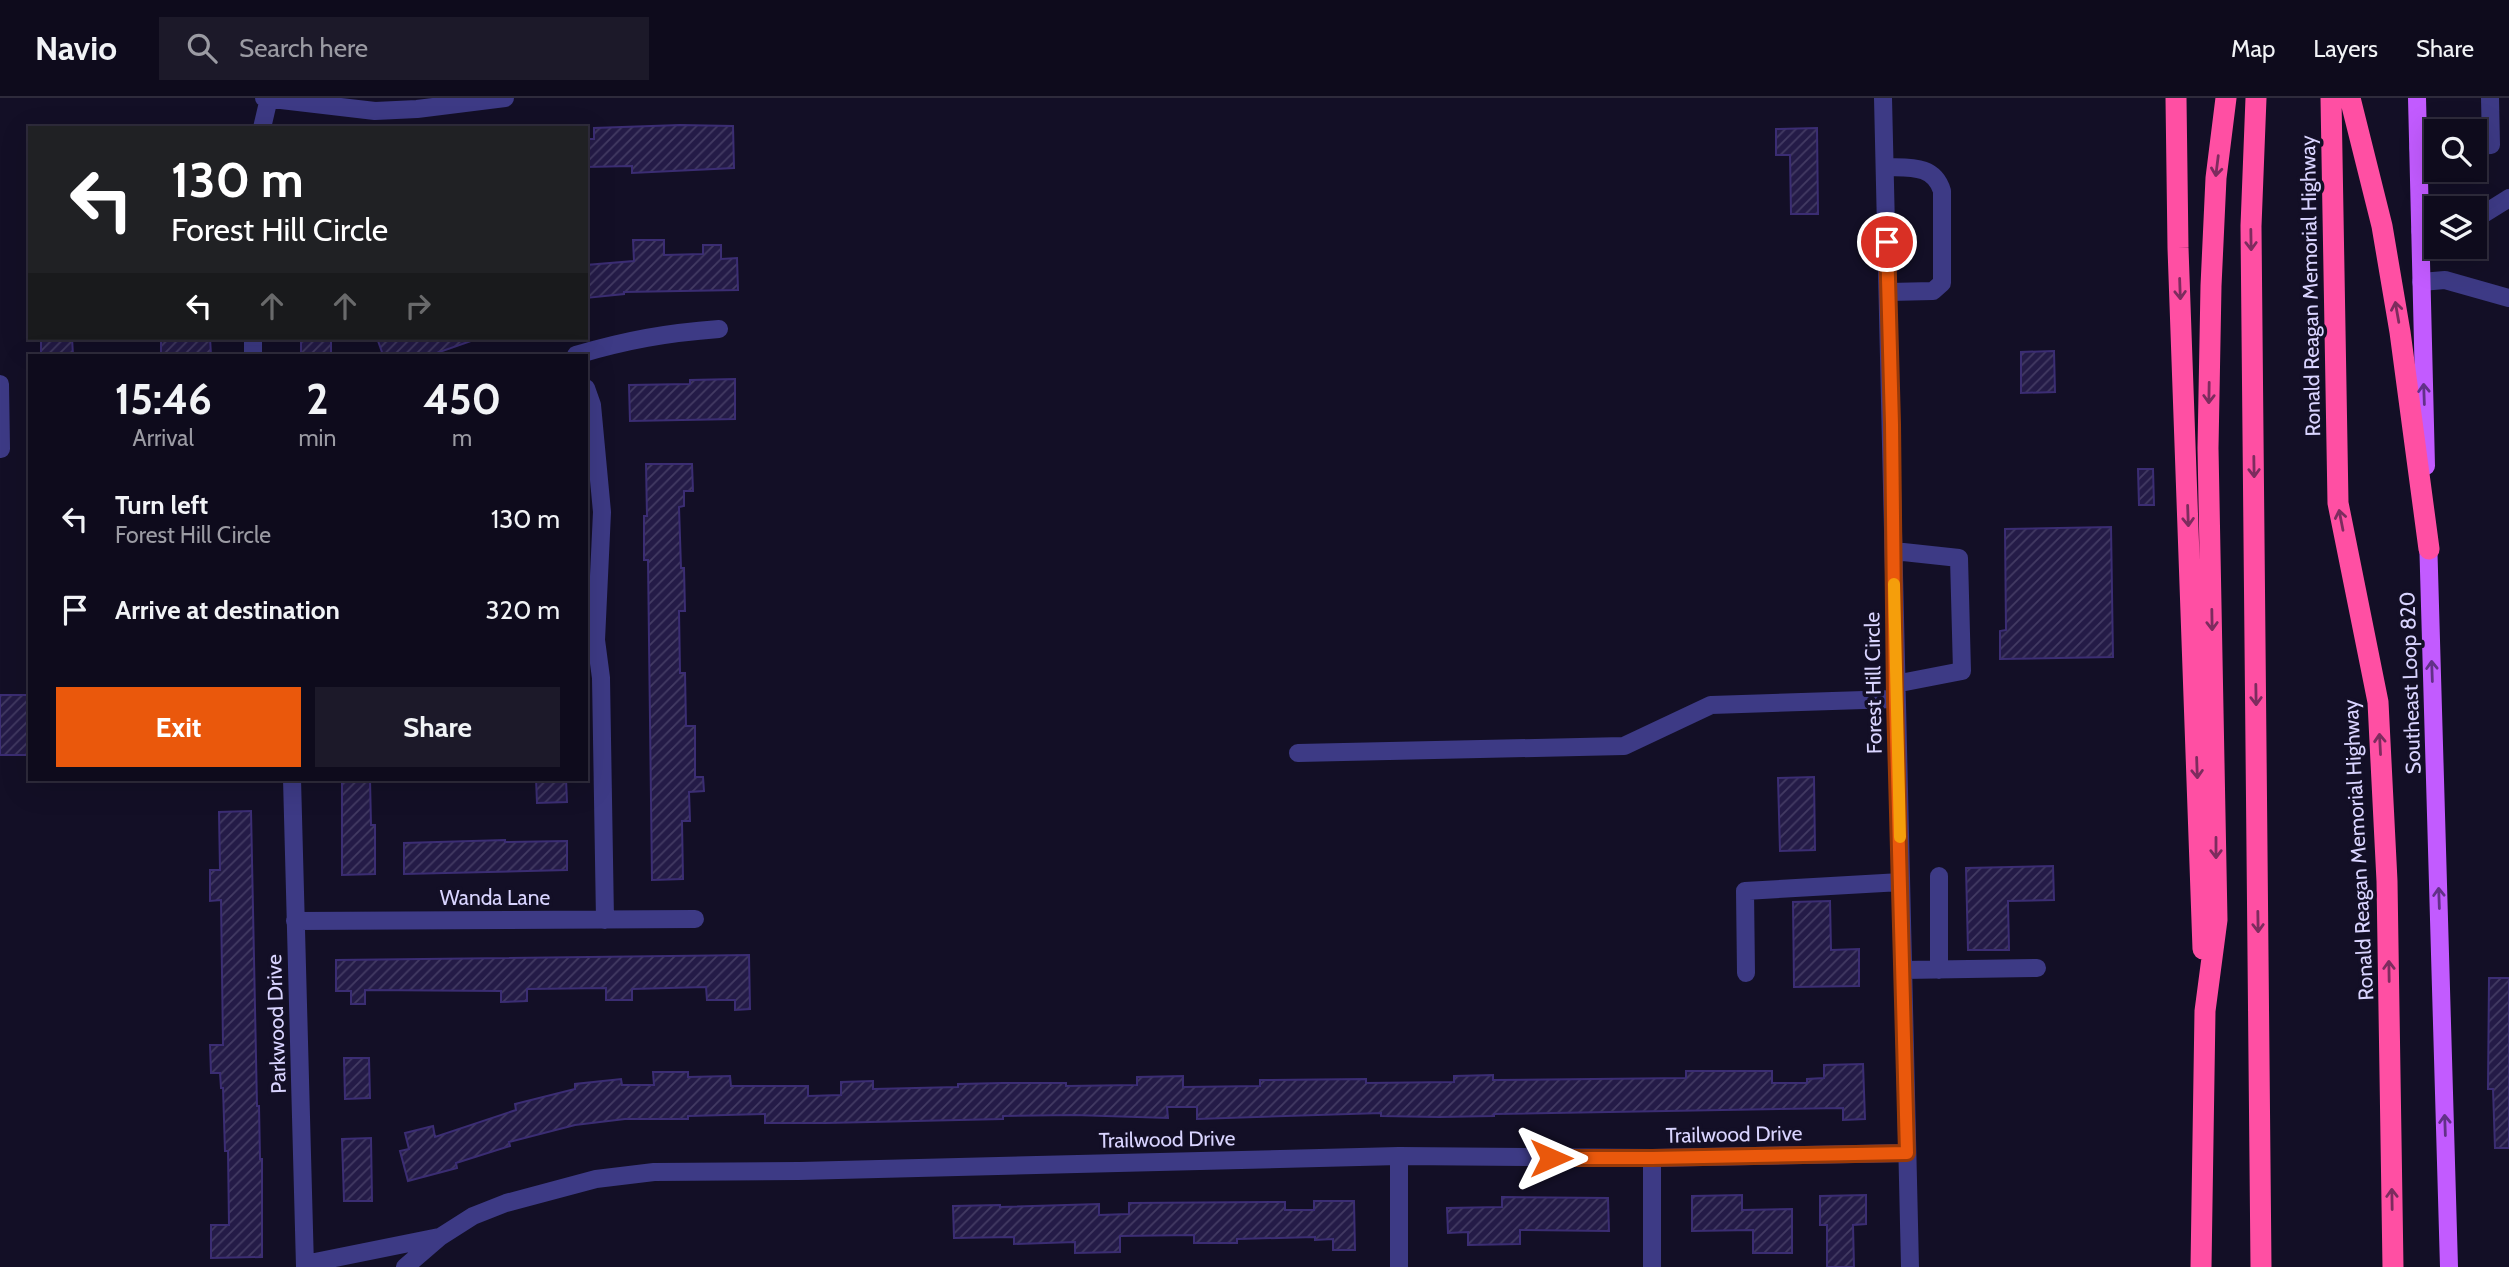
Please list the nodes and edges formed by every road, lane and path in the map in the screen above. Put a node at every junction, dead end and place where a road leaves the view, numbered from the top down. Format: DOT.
graph roads {
  1 [pos="264,98"];
  2 [pos="269,98"];
  3 [pos="505,98"];
  4 [pos="1884,98"];
  5 [pos="2176,98"];
  6 [pos="2226,98"];
  7 [pos="2256,98"];
  8 [pos="2331,98"];
  9 [pos="2350,98"];
  10 [pos="2417,98"];
  11 [pos="2490,98"];
  12 [pos="262,126"];
  13 [pos="2424,133"];
  14 [pos="2487,145"];
  15 [pos="1885,167"];
  16 [pos="2509,198"];
  17 [pos="2487,212"];
  18 [pos="2424,259"];
  19 [pos="2421,282"];
  20 [pos="1889,292"];
  21 [pos="2509,298"];
  22 [pos="719,329"];
  23 [pos="580,354"];
  24 [pos="0,384"];
  25 [pos="588,394"];
  26 [pos="1,449"];
  27 [pos="2429,550"];
  28 [pos="1894,551"];
  29 [pos="1895,692"];
  30 [pos="1298,752"];
  31 [pos="292,781"];
  32 [pos="1939,876"];
  33 [pos="1901,882"];
  34 [pos="695,919"];
  35 [pos="605,920"];
  36 [pos="295,921"];
  37 [pos="2037,968"];
  38 [pos="1903,970"];
  39 [pos="1939,970"];
  40 [pos="1746,973"];
  41 [pos="2205,1011"];
  42 [pos="1907,1153"];
  43 [pos="1399,1157"];
  44 [pos="1652,1158"];
  45 [pos="440,1237"];
  46 [pos="305,1265"];
  47 [pos="405,1267"];
  48 [pos="1399,1267"];
  49 [pos="1652,1267"];
  50 [pos="1910,1267"];
  51 [pos="2201,1267"];
  52 [pos="2261,1267"];
  53 [pos="2393,1267"];
  54 [pos="2449,1267"];
  1 -- 2 [label="street"];
  2 -- 3 [label="street"];
  2 -- 12 [label="street"];
  4 -- 15 [label="street, Forest Hill Circle"];
  5 -- 41 [label="highway, one-way"];
  6 -- 41 [label="highway, one-way"];
  7 -- 52 [label="highway, one-way"];
  53 -- 8 [label="highway, Ronald Reagan Memorial Highway, one-way"];
  27 -- 9 [label="highway, one-way"];
  10 -- 13 [label="main road, Southeast Loop 820"];
  11 -- 14 [label="street"];
  15 -- 20 [label="street, Forest Hill Circle"];
  15 -- 20 [label="street"];
  16 -- 17 [label="street"];
  18 -- 19 [label="main road, Southeast Loop 820"];
  19 -- 21 [label="street"];
  27 -- 19 [label="main road, Southeast Loop 820, one-way"];
  20 -- 28 [label="street, Forest Hill Circle"];
  22 -- 23 [label="street"];
  24 -- 26 [label="street"];
  25 -- 35 [label="street"];
  54 -- 27 [label="main road, Southeast Loop 820, one-way"];
  28 -- 29 [label="street, Forest Hill Circle"];
  28 -- 29 [label="street"];
  29 -- 30 [label="street"];
  29 -- 33 [label="street, Forest Hill Circle"];
  31 -- 36 [label="street, Parkwood Drive"];
  32 -- 39 [label="street"];
  33 -- 38 [label="street, Forest Hill Circle"];
  33 -- 40 [label="street"];
  34 -- 35 [label="street, Wanda Lane"];
  35 -- 36 [label="street, Wanda Lane"];
  36 -- 46 [label="street, Parkwood Drive"];
  37 -- 39 [label="street"];
  38 -- 39 [label="street"];
  38 -- 42 [label="street, Forest Hill Circle"];
  41 -- 51 [label="highway"];
  42 -- 44 [label="street, Trailwood Drive"];
  42 -- 50 [label="street, Forest Hill Circle"];
  43 -- 44 [label="street, Trailwood Drive"];
  43 -- 45 [label="street, Trailwood Drive"];
  43 -- 48 [label="street"];
  44 -- 49 [label="street"];
  45 -- 46 [label="street, Trailwood Drive"];
  45 -- 47 [label="street, Trailwood Drive"];
}
